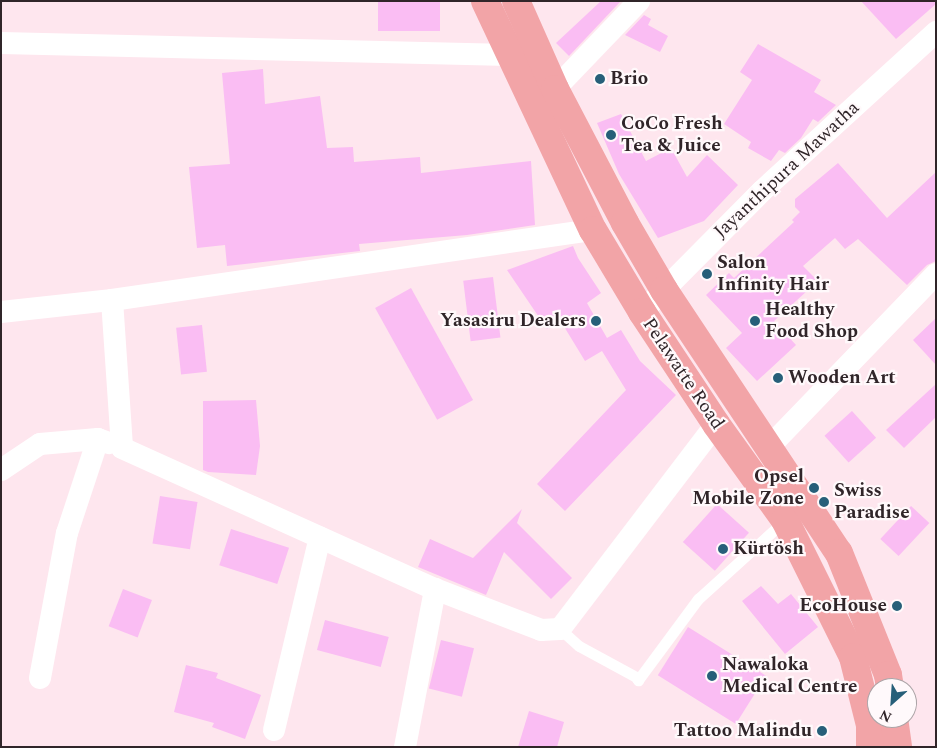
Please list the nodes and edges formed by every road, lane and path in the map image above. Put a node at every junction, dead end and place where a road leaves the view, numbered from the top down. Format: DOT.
graph roads {
  1 [pos="484,1"];
  2 [pos="516,1"];
  3 [pos="639,1"];
  4 [pos="936,32"];
  5 [pos="1,43"];
  6 [pos="509,55"];
  7 [pos="555,89"];
  8 [pos="593,230"];
  9 [pos="936,274"];
  10 [pos="664,290"];
  11 [pos="112,300"];
  12 [pos="1,312"];
  13 [pos="642,312"];
  14 [pos="716,424"];
  15 [pos="98,439"];
  16 [pos="769,447"];
  17 [pos="122,448"];
  18 [pos="1,470"];
  19 [pos="785,520"];
  20 [pos="320,537"];
  21 [pos="435,589"];
  22 [pos="560,629"];
  23 [pos="40,678"];
  24 [pos="888,678"];
  25 [pos="895,728"];
  26 [pos="274,730"];
  27 [pos="405,747"];
  28 [pos="870,747"];
  29 [pos="898,747"];
  1 -- 6 [label="main road, Pelawatte Road"];
  2 -- 7 [label="main road, Pelawatte Road"];
  3 -- 7 [label="street"];
  4 -- 10 [label="street, Jayanthipura Mawatha"];
  5 -- 6 [label="street"];
  6 -- 8 [label="main road, Pelawatte Road"];
  7 -- 10 [label="main road, Pelawatte Road"];
  8 -- 11 [label="street"];
  8 -- 13 [label="main road, Pelawatte Road"];
  9 -- 16 [label="street"];
  10 -- 13 [label="street, Jayanthipura Mawatha"];
  10 -- 16 [label="main road, Pelawatte Road"];
  11 -- 12 [label="street"];
  11 -- 17 [label="street"];
  13 -- 14 [label="main road, Pelawatte Road"];
  14 -- 19 [label="main road, Pelawatte Road"];
  14 -- 22 [label="street"];
  15 -- 17 [label="street"];
  15 -- 18 [label="street"];
  15 -- 23 [label="street"];
  16 -- 24 [label="main road, Pelawatte Road"];
  17 -- 20 [label="street"];
  19 -- 22 [label="lane"];
  19 -- 28 [label="main road, Pelawatte Road"];
  20 -- 21 [label="street"];
  20 -- 26 [label="street"];
  21 -- 22 [label="street"];
  21 -- 27 [label="street"];
  25 -- 29 [label="main road"];
}
